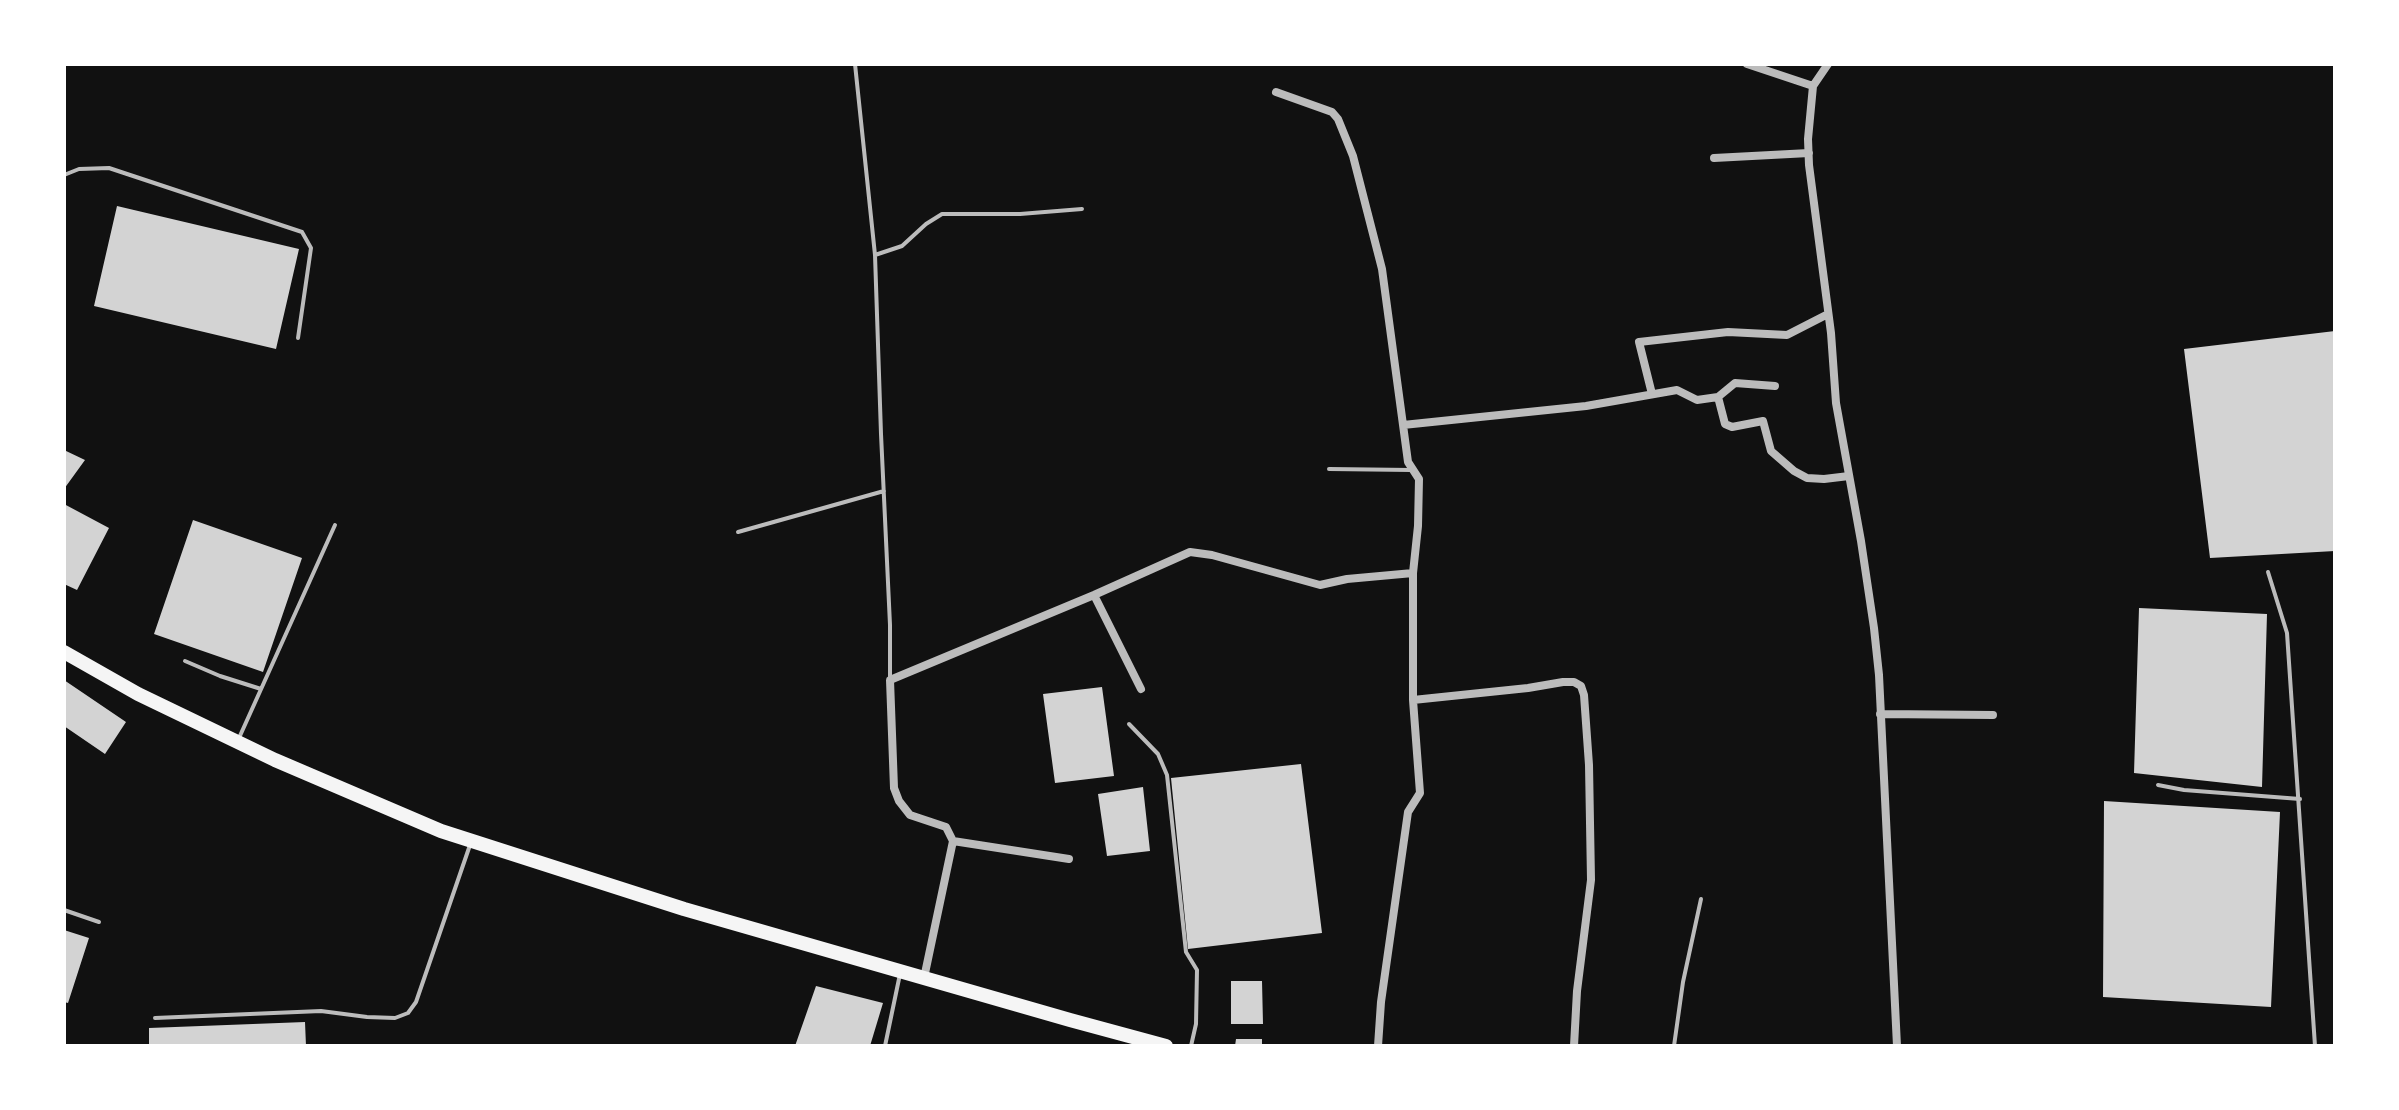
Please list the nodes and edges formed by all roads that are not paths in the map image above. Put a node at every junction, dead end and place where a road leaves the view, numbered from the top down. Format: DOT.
graph roads {
  1 [pos="855,64"];
  2 [pos="1747,64"];
  3 [pos="1828,64"];
  4 [pos="1813,86"];
  5 [pos="1276,92"];
  6 [pos="1809,153"];
  7 [pos="1714,158"];
  8 [pos="64,175"];
  9 [pos="1082,209"];
  10 [pos="875,255"];
  11 [pos="1828,314"];
  12 [pos="298,338"];
  13 [pos="1775,386"];
  14 [pos="1652,394"];
  15 [pos="1718,397"];
  16 [pos="1403,425"];
  17 [pos="1329,469"];
  18 [pos="1415,470"];
  19 [pos="1849,476"];
  20 [pos="884,491"];
  21 [pos="335,525"];
  22 [pos="738,532"];
  23 [pos="2268,572"];
  24 [pos="1413,573"];
  25 [pos="1094,595"];
  26 [pos="64,652"];
  27 [pos="185,661"];
  28 [pos="890,680"];
  29 [pos="1141,689"];
  30 [pos="262,690"];
  31 [pos="1413,700"];
  32 [pos="1880,714"];
  33 [pos="1993,715"];
  34 [pos="1129,724"];
  35 [pos="238,741"];
  36 [pos="2158,785"];
  37 [pos="2300,799"];
  38 [pos="471,841"];
  39 [pos="953,841"];
  40 [pos="1069,859"];
  41 [pos="1701,899"];
  42 [pos="64,910"];
  43 [pos="99,922"];
  44 [pos="901,972"];
  45 [pos="924,978"];
  46 [pos="155,1018"];
  47 [pos="885,1046"];
  48 [pos="1166,1046"];
  49 [pos="1191,1046"];
  50 [pos="1378,1046"];
  51 [pos="1574,1046"];
  52 [pos="1674,1046"];
  53 [pos="1897,1046"];
  54 [pos="2315,1046"];
  1 -- 10 [label="lane"];
  2 -- 4 [label="street"];
  3 -- 4 [label="street"];
  4 -- 6 [label="street"];
  5 -- 16 [label="street"];
  6 -- 7 [label="street"];
  6 -- 11 [label="street"];
  8 -- 12 [label="lane"];
  9 -- 10 [label="lane"];
  10 -- 20 [label="lane"];
  11 -- 14 [label="street"];
  11 -- 19 [label="street"];
  13 -- 15 [label="street"];
  14 -- 15 [label="street"];
  14 -- 16 [label="street"];
  15 -- 19 [label="street"];
  16 -- 18 [label="street"];
  17 -- 18 [label="lane"];
  18 -- 24 [label="street"];
  19 -- 32 [label="street"];
  20 -- 22 [label="lane"];
  20 -- 28 [label="lane"];
  21 -- 30 [label="lane"];
  23 -- 37 [label="lane"];
  24 -- 25 [label="street"];
  24 -- 31 [label="street"];
  25 -- 28 [label="street"];
  25 -- 29 [label="street"];
  26 -- 35 [label="main road"];
  27 -- 30 [label="lane"];
  28 -- 39 [label="street"];
  30 -- 35 [label="lane"];
  31 -- 50 [label="street"];
  31 -- 51 [label="street"];
  32 -- 33 [label="street"];
  32 -- 53 [label="street"];
  34 -- 49 [label="lane"];
  35 -- 38 [label="main road"];
  36 -- 37 [label="lane"];
  37 -- 54 [label="lane"];
  38 -- 44 [label="main road"];
  38 -- 46 [label="lane"];
  39 -- 40 [label="street"];
  39 -- 45 [label="street"];
  41 -- 52 [label="lane"];
  42 -- 43 [label="lane"];
  44 -- 45 [label="main road"];
  44 -- 47 [label="lane"];
  45 -- 48 [label="main road"];
}
